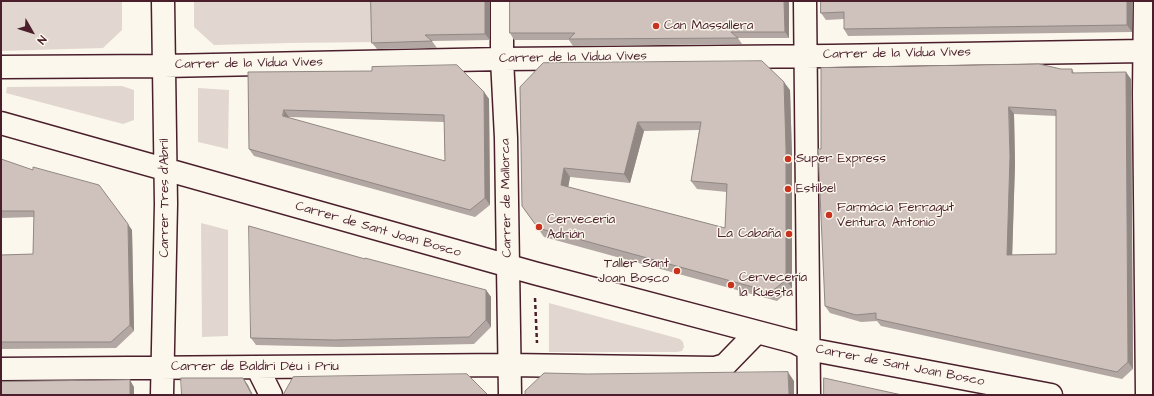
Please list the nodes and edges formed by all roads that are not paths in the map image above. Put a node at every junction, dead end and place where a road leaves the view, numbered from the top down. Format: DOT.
graph roads {
  1 [pos="163,1"];
  2 [pos="502,1"];
  3 [pos="805,1"];
  4 [pos="1145,1"];
  5 [pos="1144,50"];
  6 [pos="805,55"];
  7 [pos="502,59"];
  8 [pos="164,66"];
  9 [pos="1,67"];
  10 [pos="1,123"];
  11 [pos="166,170"];
  12 [pos="508,266"];
  13 [pos="757,332"];
  14 [pos="808,349"];
  15 [pos="509,365"];
  16 [pos="257,367"];
  17 [pos="162,368"];
  18 [pos="1,369"];
  19 [pos="1022,392"];
  20 [pos="162,395"];
  21 [pos="271,395"];
  22 [pos="510,395"];
  23 [pos="809,395"];
  24 [pos="1051,395"];
  25 [pos="1147,395"];
  1 -- 8 [label="street, Carrer Tres d'Abril"];
  2 -- 7 [label="street, Carrer de Mallorca"];
  3 -- 6 [label="street"];
  4 -- 5 [label="street"];
  5 -- 6 [label="street, Carrer de la Vídua Vives"];
  5 -- 25 [label="street"];
  6 -- 7 [label="street, Carrer de la Vídua Vives"];
  6 -- 14 [label="street"];
  7 -- 8 [label="street, Carrer de la Vídua Vives"];
  7 -- 12 [label="street, Carrer de Mallorca"];
  8 -- 9 [label="street, Carrer de la Vídua Vives"];
  8 -- 11 [label="street, Carrer Tres d'Abril"];
  10 -- 11 [label="street, Carrer de Sant Joan Bosco"];
  11 -- 12 [label="street, Carrer de Sant Joan Bosco"];
  11 -- 17 [label="street, Carrer Tres d'Abril"];
  12 -- 13 [label="street, Carrer de Sant Joan Bosco"];
  12 -- 15 [label="street, Carrer de Mallorca"];
  13 -- 14 [label="street, Carrer de Sant Joan Bosco"];
  13 -- 15 [label="street"];
  14 -- 19 [label="street, Carrer de Sant Joan Bosco"];
  14 -- 23 [label="street"];
  15 -- 16 [label="street, Carrer de Baldiri Déu i Priu"];
  15 -- 22 [label="street, Carrer de Mallorca"];
  16 -- 17 [label="street, Carrer de Baldiri Déu i Priu"];
  16 -- 21 [label="street"];
  17 -- 18 [label="street, Carrer de Baldiri Déu i Priu"];
  17 -- 20 [label="street, Carrer Tres d'Abril"];
  19 -- 24 [label="street, Carrer de Sant Joan Bosco"];
}
